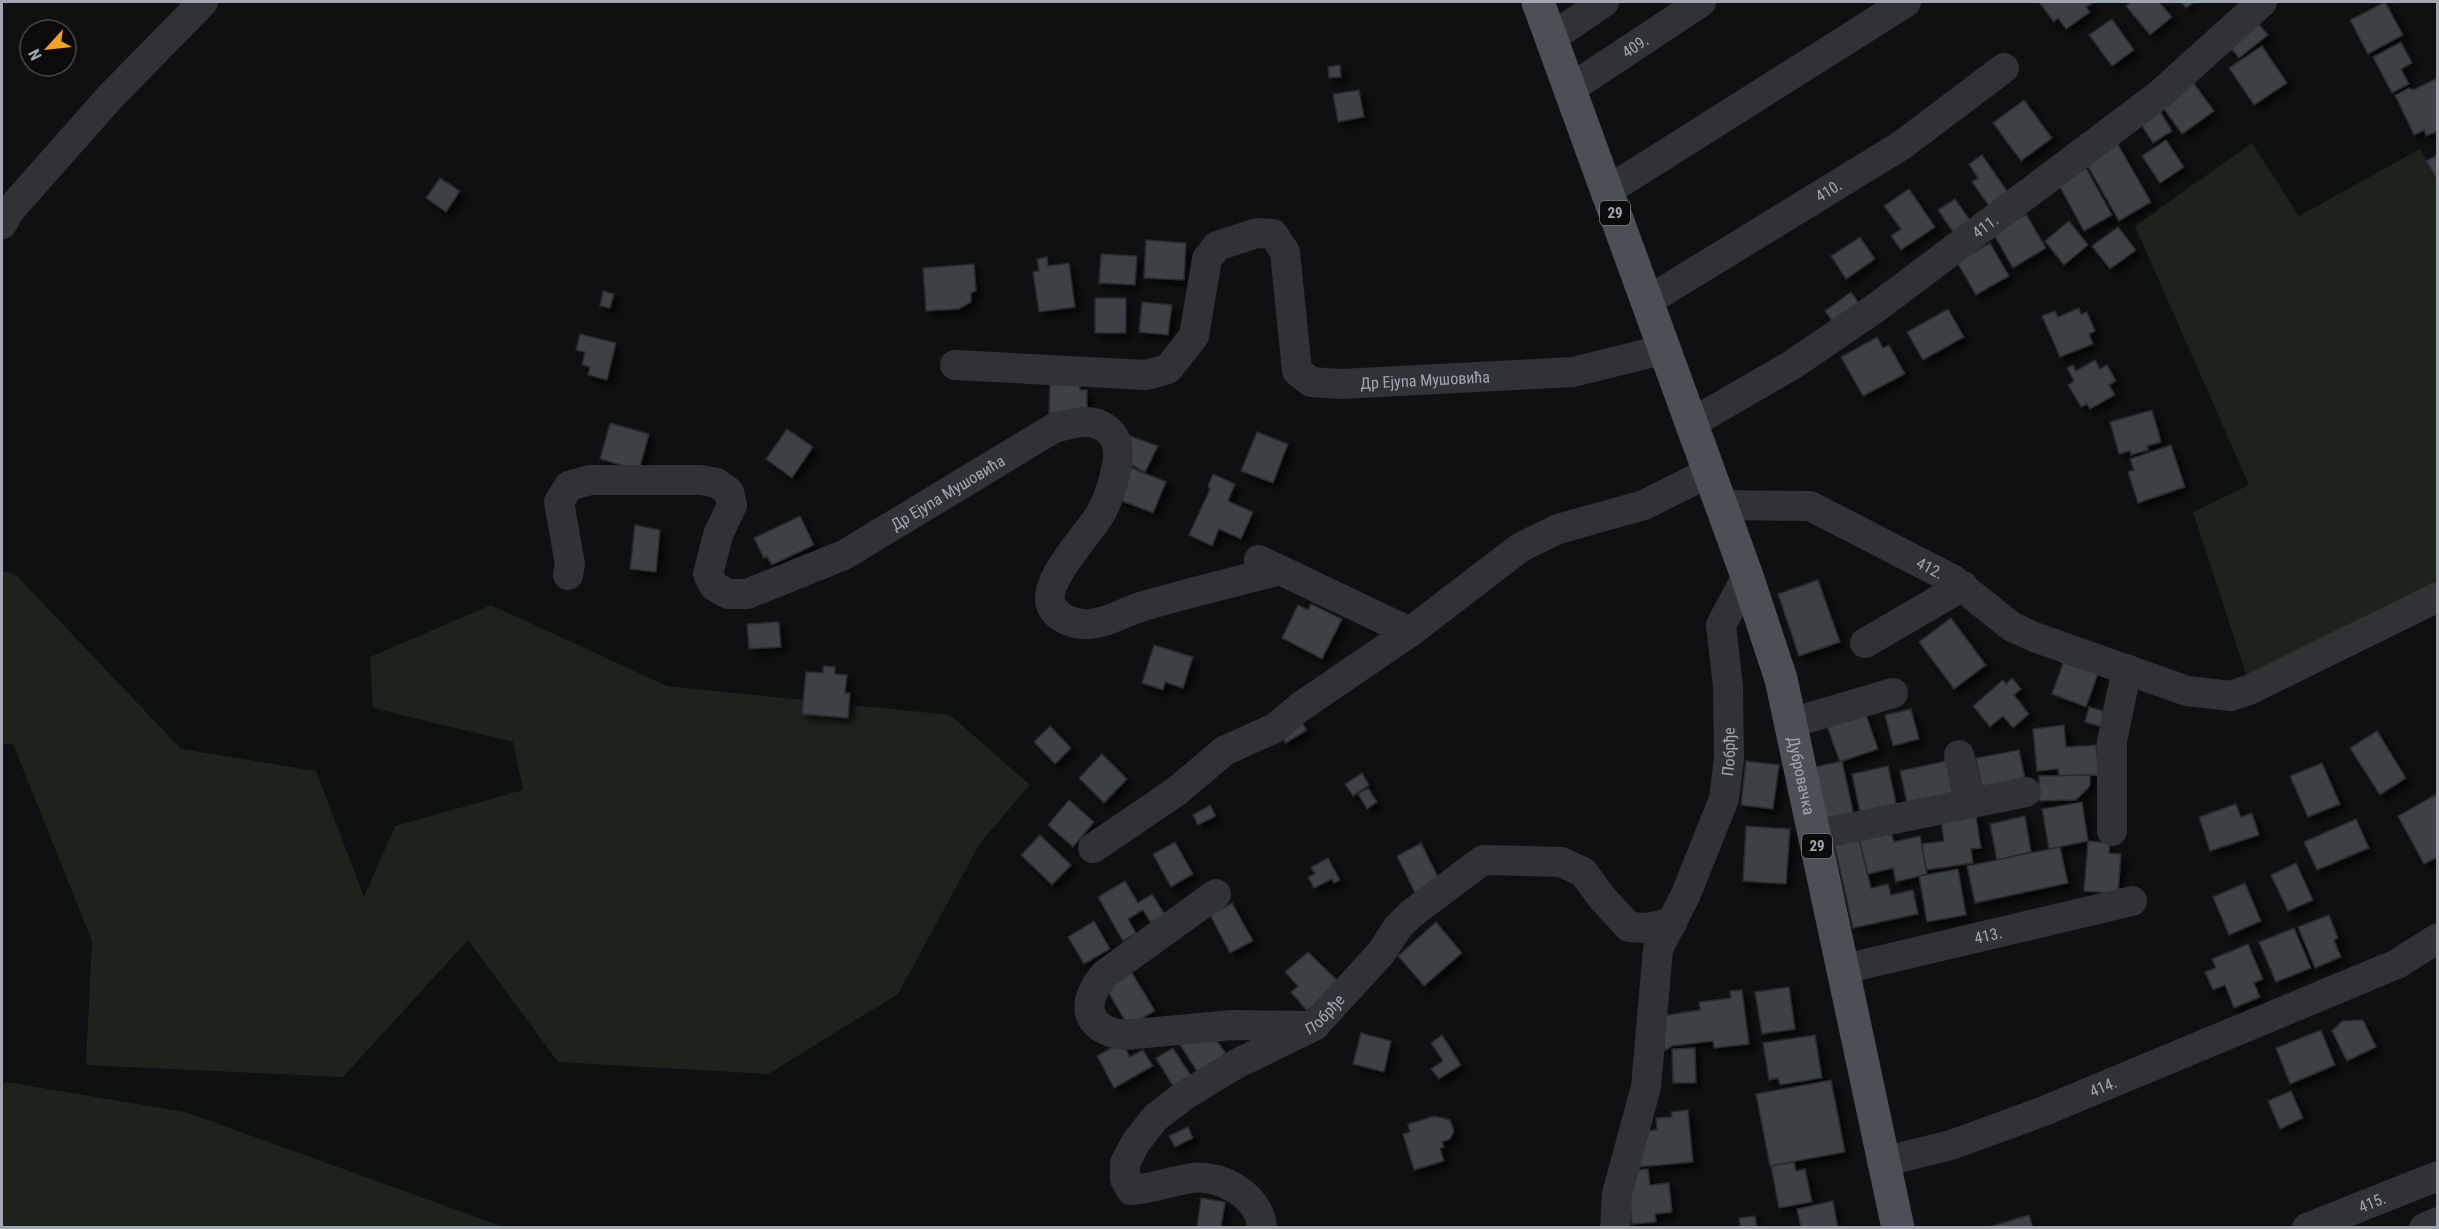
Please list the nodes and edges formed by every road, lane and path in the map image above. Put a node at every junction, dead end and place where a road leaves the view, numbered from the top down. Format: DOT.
graph roads {
  1 [pos="203,2"];
  2 [pos="1538,2"];
  3 [pos="1604,2"];
  4 [pos="1701,2"];
  5 [pos="1906,2"];
  6 [pos="2262,2"];
  7 [pos="1551,38"];
  8 [pos="2004,68"];
  9 [pos="1570,89"];
  10 [pos="1607,191"];
  11 [pos="2,224"];
  12 [pos="1646,302"];
  13 [pos="1662,350"];
  14 [pos="956,365"];
  15 [pos="1690,424"];
  16 [pos="1708,473"];
  17 [pos="1720,505"];
  18 [pos="568,575"];
  19 [pos="1747,576"];
  20 [pos="1963,586"];
  21 [pos="2438,597"];
  22 [pos="1410,632"];
  23 [pos="1865,643"];
  24 [pos="2127,669"];
  25 [pos="1893,693"];
  26 [pos="1791,723"];
  27 [pos="1959,755"];
  28 [pos="2026,792"];
  29 [pos="1970,803"];
  30 [pos="2112,831"];
  31 [pos="1815,835"];
  32 [pos="1093,848"];
  33 [pos="1216,894"];
  34 [pos="2132,901"];
  35 [pos="1672,922"];
  36 [pos="2438,938"];
  37 [pos="1844,969"];
  38 [pos="1314,1026"];
  39 [pos="1882,1162"];
  40 [pos="2438,1176"];
  41 [pos="2438,1222"];
  42 [pos="1262,1227"];
  43 [pos="1615,1227"];
  44 [pos="1898,1227"];
  45 [pos="2307,1227"];
  46 [pos="2424,1227"];
  1 -- 11 [label="street"];
  2 -- 7 [label="main road, 29"];
  3 -- 7 [label="street"];
  4 -- 9 [label="street, 409."];
  5 -- 10 [label="street"];
  6 -- 15 [label="street, 411."];
  7 -- 9 [label="main road, 29"];
  8 -- 12 [label="street, 410."];
  9 -- 10 [label="main road, 29"];
  10 -- 12 [label="main road, 29"];
  12 -- 13 [label="main road, 29"];
  13 -- 14 [label="street, Др Ејупа Мушовића"];
  13 -- 15 [label="main road, 29"];
  15 -- 16 [label="main road, 29"];
  16 -- 17 [label="main road, Дубровачка / 29"];
  16 -- 22 [label="street"];
  17 -- 19 [label="main road, Дубровачка / 29"];
  17 -- 20 [label="street, 412."];
  18 -- 22 [label="street, Др Ејупа Мушовића"];
  19 -- 26 [label="main road, Дубровачка / 29"];
  19 -- 35 [label="street, Побрђе"];
  20 -- 23 [label="street"];
  20 -- 24 [label="street, 412."];
  21 -- 24 [label="street, 412."];
  22 -- 32 [label="street"];
  24 -- 30 [label="street"];
  25 -- 26 [label="street"];
  26 -- 31 [label="main road, Дубровачка / 29"];
  27 -- 29 [label="street"];
  28 -- 29 [label="street"];
  29 -- 31 [label="street"];
  31 -- 37 [label="main road, Дубровачка / 29"];
  33 -- 38 [label="street"];
  34 -- 37 [label="street, 413."];
  35 -- 38 [label="street, Побрђе"];
  35 -- 43 [label="street, Побрђе"];
  36 -- 39 [label="street, 414."];
  37 -- 39 [label="main road, Дубровачка / 29"];
  38 -- 42 [label="street, Побрђе"];
  39 -- 44 [label="main road, Дубровачка / 29"];
  40 -- 45 [label="street, 415."];
  41 -- 46 [label="street"];
}
